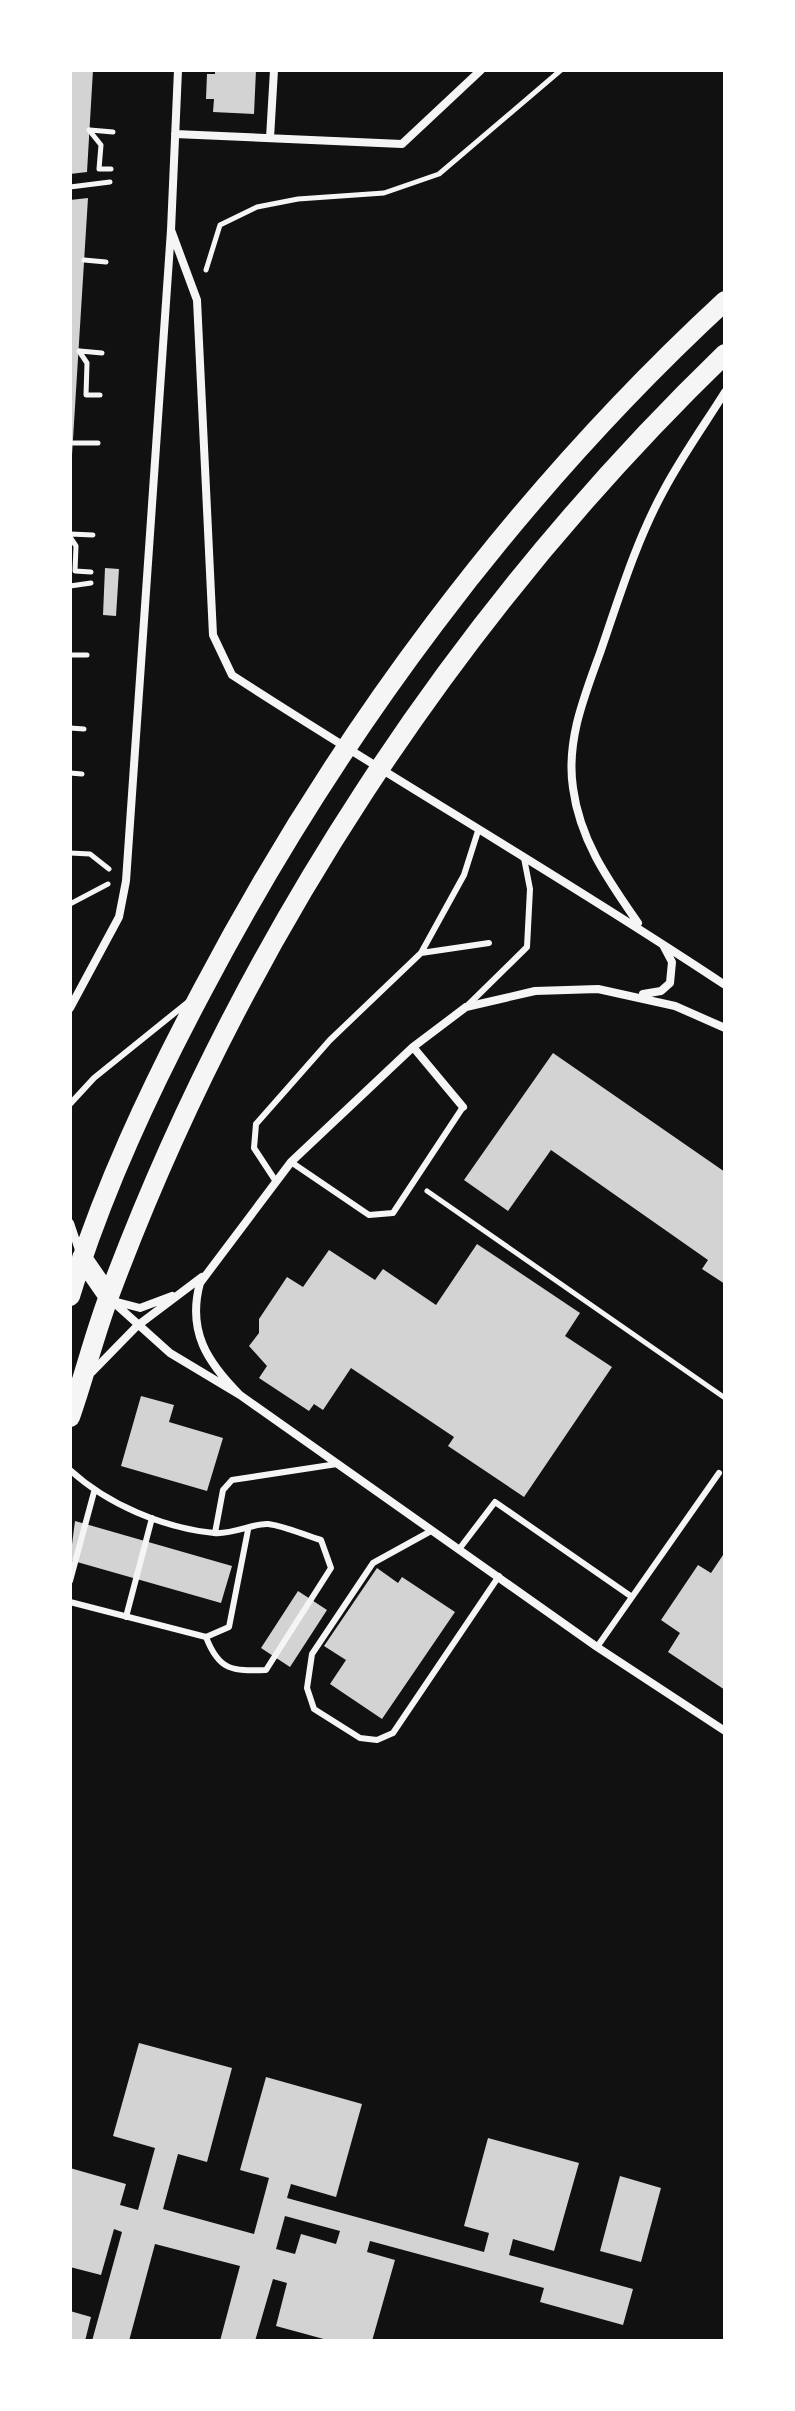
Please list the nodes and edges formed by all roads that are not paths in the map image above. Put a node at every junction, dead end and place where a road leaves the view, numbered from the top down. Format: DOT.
graph roads {
  1 [pos="178,70"];
  2 [pos="274,70"];
  3 [pos="481,70"];
  4 [pos="175,134"];
  5 [pos="270,138"];
  6 [pos="171,230"];
  7 [pos="725,301"];
  8 [pos="725,354"];
  9 [pos="725,392"];
  10 [pos="345,748"];
  11 [pos="380,770"];
  12 [pos="478,831"];
  13 [pos="524,858"];
  14 [pos="641,927"];
  15 [pos="661,942"];
  16 [pos="489,943"];
  17 [pos="421,953"];
  18 [pos="725,985"];
  19 [pos="202,990"];
  20 [pos="623,993"];
  21 [pos="466,1007"];
  22 [pos="70,1008"];
  23 [pos="725,1028"];
  24 [pos="413,1047"];
  25 [pos="70,1104"];
  26 [pos="463,1107"];
  27 [pos="291,1162"];
  28 [pos="275,1180"];
  29 [pos="70,1223"];
  30 [pos="82,1258"];
  31 [pos="209,1271"];
  32 [pos="70,1296"];
  33 [pos="109,1297"];
  34 [pos="137,1326"];
  35 [pos="80,1387"];
  36 [pos="240,1395"];
  37 [pos="70,1417"];
  38 [pos="340,1464"];
  39 [pos="70,1470"];
  40 [pos="719,1473"];
  41 [pos="94,1492"];
  42 [pos="152,1518"];
  43 [pos="248,1530"];
  44 [pos="431,1531"];
  45 [pos="215,1533"];
  46 [pos="460,1548"];
  47 [pos="499,1576"];
  48 [pos="70,1581"];
  49 [pos="632,1597"];
  50 [pos="70,1602"];
  51 [pos="126,1617"];
  52 [pos="206,1637"];
  53 [pos="597,1647"];
  54 [pos="725,1731"];
  1 -- 4 [label="street"];
  2 -- 5 [label="street"];
  3 -- 5 [label="street"];
  4 -- 5 [label="street"];
  4 -- 6 [label="street"];
  6 -- 10 [label="street"];
  6 -- 22 [label="street"];
  7 -- 10 [label="main road"];
  8 -- 11 [label="main road"];
  9 -- 14 [label="street"];
  10 -- 11 [label="street"];
  10 -- 19 [label="main road"];
  11 -- 12 [label="street"];
  11 -- 33 [label="main road"];
  12 -- 13 [label="street"];
  12 -- 17 [label="lane"];
  13 -- 14 [label="street"];
  13 -- 21 [label="lane"];
  14 -- 15 [label="street"];
  15 -- 18 [label="street"];
  15 -- 20 [label="street"];
  16 -- 17 [label="lane"];
  17 -- 28 [label="lane"];
  19 -- 25 [label="lane"];
  19 -- 30 [label="main road"];
  20 -- 21 [label="street"];
  20 -- 23 [label="street"];
  21 -- 24 [label="street"];
  24 -- 26 [label="street"];
  24 -- 27 [label="street"];
  26 -- 27 [label="lane"];
  27 -- 28 [label="street"];
  28 -- 31 [label="street"];
  29 -- 30 [label="street"];
  30 -- 32 [label="main road"];
  30 -- 33 [label="main road"];
  31 -- 33 [label="street"];
  31 -- 34 [label="street"];
  31 -- 36 [label="street"];
  33 -- 34 [label="street"];
  33 -- 35 [label="main road"];
  34 -- 35 [label="street"];
  34 -- 36 [label="street"];
  35 -- 37 [label="main road"];
  36 -- 38 [label="street"];
  38 -- 44 [label="street"];
  38 -- 45 [label="lane"];
  39 -- 41 [label="lane"];
  40 -- 49 [label="lane"];
  41 -- 42 [label="lane"];
  41 -- 48 [label="lane"];
  42 -- 45 [label="lane"];
  42 -- 51 [label="lane"];
  43 -- 45 [label="lane"];
  43 -- 52 [label="lane"];
  43 -- 52 [label="lane"];
  44 -- 46 [label="street"];
  44 -- 47 [label="lane"];
  46 -- 47 [label="street"];
  46 -- 49 [label="lane"];
  47 -- 53 [label="street"];
  49 -- 53 [label="lane"];
  50 -- 51 [label="lane"];
  51 -- 52 [label="lane"];
  53 -- 54 [label="street"];
}
